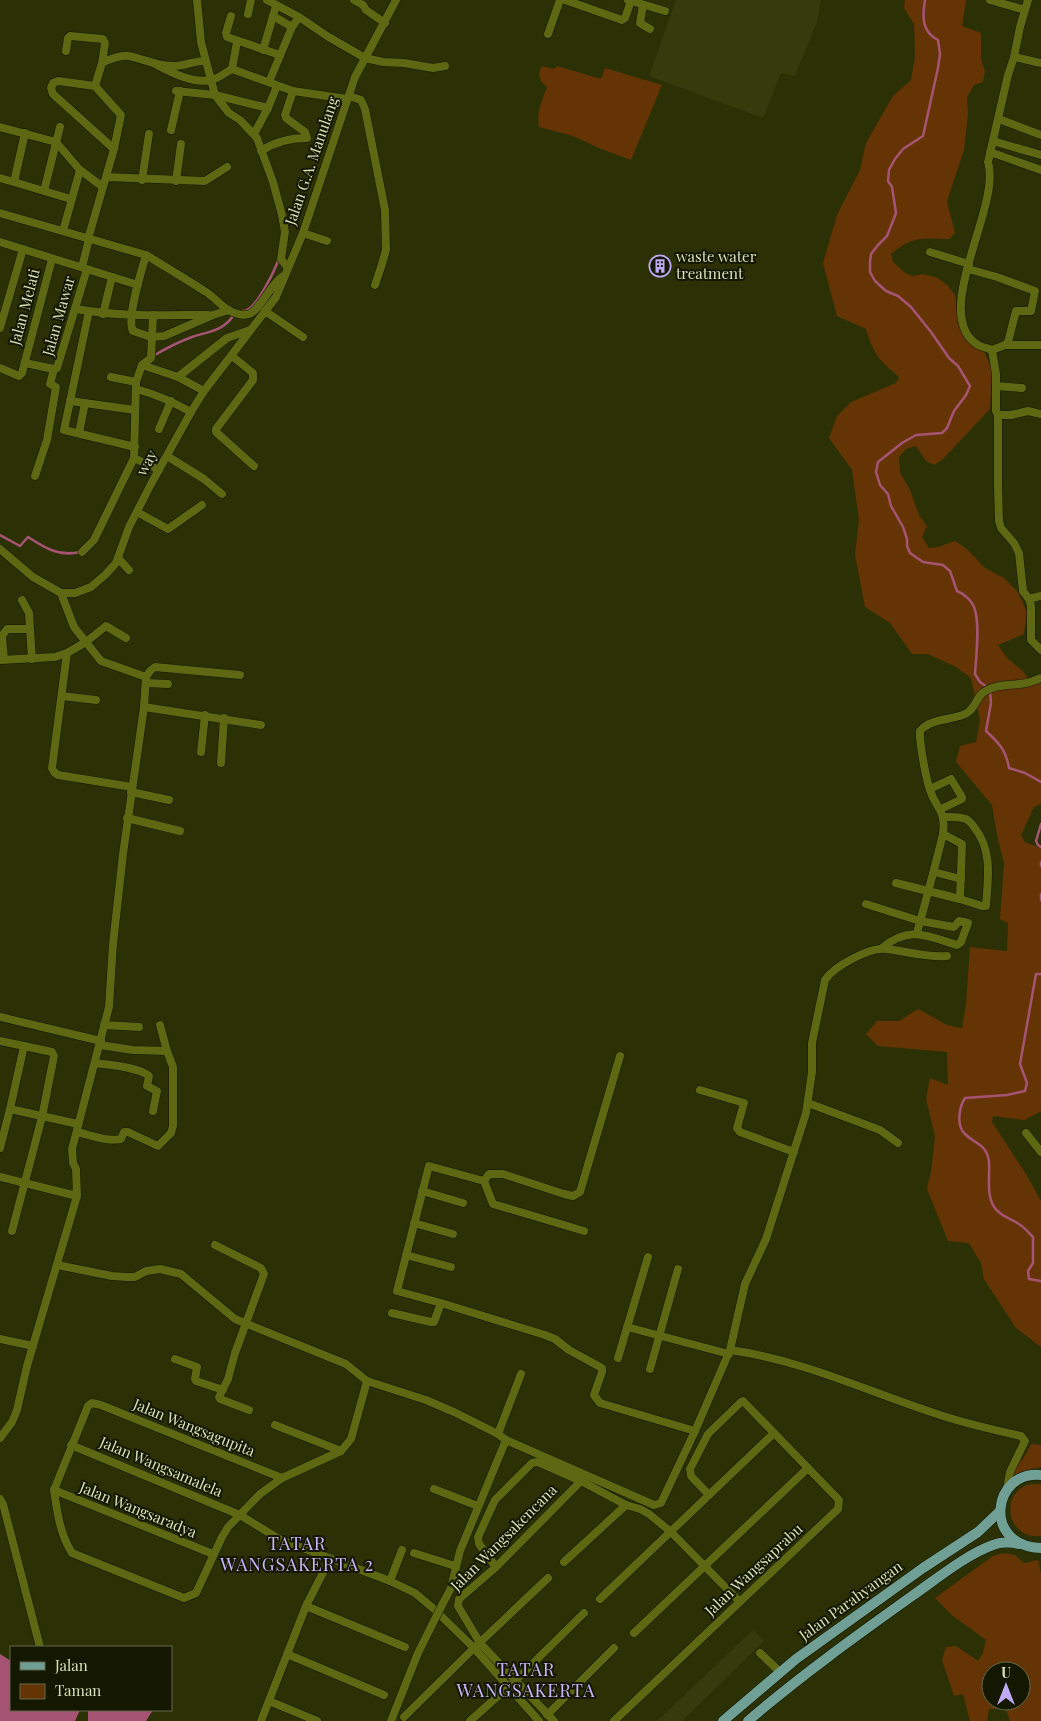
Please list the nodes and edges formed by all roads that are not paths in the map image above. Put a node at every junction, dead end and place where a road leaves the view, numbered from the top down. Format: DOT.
graph roads {
  1 [pos="197,0"];
  2 [pos="251,0"];
  3 [pos="267,0"];
  4 [pos="354,0"];
  5 [pos="396,0"];
  6 [pos="560,0"];
  7 [pos="564,0"];
  8 [pos="990,0"];
  9 [pos="1028,0"];
  10 [pos="629,1"];
  11 [pos="644,5"];
  12 [pos="276,6"];
  13 [pos="1025,10"];
  14 [pos="665,12"];
  15 [pos="248,14"];
  16 [pos="231,16"];
  17 [pos="273,16"];
  18 [pos="299,17"];
  19 [pos="385,23"];
  20 [pos="292,27"];
  21 [pos="650,29"];
  22 [pos="548,34"];
  23 [pos="237,42"];
  24 [pos="263,50"];
  25 [pos="66,51"];
  26 [pos="280,55"];
  27 [pos="1014,57"];
  28 [pos="365,58"];
  29 [pos="205,61"];
  30 [pos="102,63"];
  31 [pos="1041,63"];
  32 [pos="155,64"];
  33 [pos="445,66"];
  34 [pos="232,69"];
  35 [pos="206,80"];
  36 [pos="269,82"];
  37 [pos="95,86"];
  38 [pos="277,86"];
  39 [pos="293,91"];
  40 [pos="211,95"];
  41 [pos="348,98"];
  42 [pos="268,108"];
  43 [pos="999,119"];
  44 [pos="0,127"];
  45 [pos="60,127"];
  46 [pos="171,130"];
  47 [pos="24,133"];
  48 [pos="149,134"];
  49 [pos="254,134"];
  50 [pos="1041,135"];
  51 [pos="993,141"];
  52 [pos="56,142"];
  53 [pos="181,144"];
  54 [pos="114,149"];
  55 [pos="261,151"];
  56 [pos="990,152"];
  57 [pos="1041,155"];
  58 [pos="227,167"];
  59 [pos="80,170"];
  60 [pos="1041,170"];
  61 [pos="106,177"];
  62 [pos="0,178"];
  63 [pos="142,180"];
  64 [pos="176,181"];
  65 [pos="14,182"];
  66 [pos="103,187"];
  67 [pos="44,191"];
  68 [pos="71,199"];
  69 [pos="0,213"];
  70 [pos="62,231"];
  71 [pos="303,233"];
  72 [pos="89,239"];
  73 [pos="327,241"];
  74 [pos="0,242"];
  75 [pos="23,249"];
  76 [pos="930,252"];
  77 [pos="146,255"];
  78 [pos="52,259"];
  79 [pos="968,267"];
  80 [pos="84,268"];
  81 [pos="286,271"];
  82 [pos="112,277"];
  83 [pos="138,285"];
  84 [pos="375,285"];
  85 [pos="76,309"];
  86 [pos="229,310"];
  87 [pos="89,311"];
  88 [pos="265,311"];
  89 [pos="102,314"];
  90 [pos="153,315"];
  91 [pos="213,315"];
  92 [pos="131,316"];
  93 [pos="0,328"];
  94 [pos="252,329"];
  95 [pos="151,337"];
  96 [pos="303,337"];
  97 [pos="1041,345"];
  98 [pos="1005,346"];
  99 [pos="992,350"];
  100 [pos="232,356"];
  101 [pos="25,363"];
  102 [pos="142,365"];
  103 [pos="0,368"];
  104 [pos="54,369"];
  105 [pos="111,377"];
  106 [pos="178,377"];
  107 [pos="136,386"];
  108 [pos="996,386"];
  109 [pos="1022,388"];
  110 [pos="204,391"];
  111 [pos="70,401"];
  112 [pos="171,401"];
  113 [pos="85,403"];
  114 [pos="135,410"];
  115 [pos="191,412"];
  116 [pos="1041,414"];
  117 [pos="998,415"];
  118 [pos="159,429"];
  119 [pos="79,434"];
  120 [pos="135,447"];
  121 [pos="167,456"];
  122 [pos="134,458"];
  123 [pos="254,466"];
  124 [pos="159,470"];
  125 [pos="35,476"];
  126 [pos="222,494"];
  127 [pos="202,506"];
  128 [pos="137,512"];
  129 [pos="0,549"];
  130 [pos="82,552"];
  131 [pos="118,558"];
  132 [pos="129,570"];
  133 [pos="61,593"];
  134 [pos="1041,596"];
  135 [pos="1029,599"];
  136 [pos="22,600"];
  137 [pos="30,629"];
  138 [pos="126,638"];
  139 [pos="86,642"];
  140 [pos="1040,647"];
  141 [pos="67,653"];
  142 [pos="32,659"];
  143 [pos="2,660"];
  144 [pos="240,675"];
  145 [pos="1041,678"];
  146 [pos="146,680"];
  147 [pos="168,684"];
  148 [pos="62,696"];
  149 [pos="96,700"];
  150 [pos="144,707"];
  151 [pos="205,715"];
  152 [pos="224,718"];
  153 [pos="261,725"];
  154 [pos="201,752"];
  155 [pos="221,763"];
  156 [pos="132,789"];
  157 [pos="930,789"];
  158 [pos="169,800"];
  159 [pos="942,813"];
  160 [pos="127,818"];
  161 [pos="180,831"];
  162 [pos="943,834"];
  163 [pos="934,872"];
  164 [pos="961,879"];
  165 [pos="896,883"];
  166 [pos="928,892"];
  167 [pos="960,899"];
  168 [pos="866,904"];
  169 [pos="920,921"];
  170 [pos="917,933"];
  171 [pos="882,948"];
  172 [pos="947,956"];
  173 [pos="0,1018"];
  174 [pos="104,1025"];
  175 [pos="160,1025"];
  176 [pos="139,1027"];
  177 [pos="0,1041"];
  178 [pos="100,1043"];
  179 [pos="24,1046"];
  180 [pos="167,1051"];
  181 [pos="620,1056"];
  182 [pos="95,1063"];
  183 [pos="700,1090"];
  184 [pos="808,1103"];
  185 [pos="10,1109"];
  186 [pos="153,1110"];
  187 [pos="42,1117"];
  188 [pos="77,1128"];
  189 [pos="1026,1133"];
  190 [pos="898,1143"];
  191 [pos="0,1148"];
  192 [pos="794,1152"];
  193 [pos="1041,1152"];
  194 [pos="0,1176"];
  195 [pos="24,1181"];
  196 [pos="484,1181"];
  197 [pos="422,1191"];
  198 [pos="77,1196"];
  199 [pos="463,1203"];
  200 [pos="414,1223"];
  201 [pos="12,1231"];
  202 [pos="584,1231"];
  203 [pos="453,1234"];
  204 [pos="215,1245"];
  205 [pos="406,1255"];
  206 [pos="648,1257"];
  207 [pos="57,1265"];
  208 [pos="451,1267"];
  209 [pos="678,1268"];
  210 [pos="441,1303"];
  211 [pos="392,1313"];
  212 [pos="247,1324"];
  213 [pos="627,1327"];
  214 [pos="659,1335"];
  215 [pos="0,1340"];
  216 [pos="33,1346"];
  217 [pos="730,1352"];
  218 [pos="618,1358"];
  219 [pos="175,1359"];
  220 [pos="650,1369"];
  221 [pos="521,1374"];
  222 [pos="366,1384"];
  223 [pos="223,1390"];
  224 [pos="249,1410"];
  225 [pos="275,1425"];
  226 [pos="695,1431"];
  227 [pos="774,1433"];
  228 [pos="498,1434"];
  229 [pos="0,1438"];
  230 [pos="506,1440"];
  231 [pos="71,1445"];
  232 [pos="341,1451"];
  233 [pos="808,1468"];
  234 [pos="1041,1475"];
  235 [pos="282,1478"];
  236 [pos="581,1481"];
  237 [pos="434,1489"];
  238 [pos="54,1490"];
  239 [pos="1006,1490"];
  240 [pos="709,1495"];
  241 [pos="0,1498"];
  242 [pos="626,1505"];
  243 [pos="478,1506"];
  244 [pos="1000,1511"];
  245 [pos="240,1515"];
  246 [pos="671,1532"];
  247 [pos="1019,1544"];
  248 [pos="1041,1548"];
  249 [pos="402,1550"];
  250 [pos="414,1553"];
  251 [pos="213,1554"];
  252 [pos="330,1558"];
  253 [pos="564,1562"];
  254 [pos="455,1566"];
  255 [pos="496,1566"];
  256 [pos="705,1566"];
  257 [pos="548,1578"];
  258 [pos="390,1581"];
  259 [pos="600,1599"];
  260 [pos="740,1602"];
  261 [pos="306,1606"];
  262 [pos="584,1612"];
  263 [pos="634,1632"];
  264 [pos="40,1646"];
  265 [pos="477,1646"];
  266 [pos="405,1647"];
  267 [pos="614,1648"];
  268 [pos="760,1653"];
  269 [pos="287,1654"];
  270 [pos="780,1672"];
  271 [pos="515,1681"];
  272 [pos="507,1687"];
  273 [pos="384,1695"];
  274 [pos="269,1701"];
  275 [pos="547,1715"];
  276 [pos="404,1717"];
  277 [pos="261,1721"];
  278 [pos="317,1721"];
  279 [pos="391,1721"];
  280 [pos="470,1721"];
  281 [pos="539,1721"];
  282 [pos="554,1721"];
  283 [pos="614,1721"];
  284 [pos="723,1721"];
  285 [pos="748,1721"];
  1 -- 29 [label="street"];
  2 -- 15 [label="street"];
  3 -- 12 [label="street"];
  4 -- 19 [label="street"];
  5 -- 19 [label="street, Jalan G.A. Manulang"];
  6 -- 22 [label="street"];
  7 -- 10 [label="street"];
  8 -- 13 [label="street"];
  9 -- 13 [label="street"];
  10 -- 11 [label="street"];
  11 -- 14 [label="street"];
  11 -- 21 [label="street"];
  12 -- 17 [label="street"];
  12 -- 18 [label="street"];
  13 -- 27 [label="street"];
  16 -- 23 [label="street"];
  17 -- 20 [label="street"];
  17 -- 24 [label="street"];
  18 -- 20 [label="street"];
  18 -- 28 [label="street"];
  19 -- 28 [label="street, Jalan G.A. Manulang"];
  20 -- 26 [label="street"];
  23 -- 24 [label="street"];
  23 -- 34 [label="street"];
  24 -- 26 [label="street"];
  25 -- 30 [label="street"];
  26 -- 36 [label="street"];
  27 -- 31 [label="street"];
  27 -- 43 [label="street"];
  28 -- 33 [label="street"];
  28 -- 41 [label="street, Jalan G.A. Manulang"];
  29 -- 32 [label="street"];
  29 -- 35 [label="street"];
  30 -- 32 [label="street"];
  30 -- 37 [label="street"];
  32 -- 35 [label="street"];
  34 -- 35 [label="street"];
  34 -- 36 [label="street"];
  35 -- 40 [label="street"];
  36 -- 38 [label="street"];
  37 -- 54 [label="street, Jalan Mawar"];
  37 -- 54 [label="street"];
  38 -- 39 [label="street"];
  38 -- 42 [label="street"];
  39 -- 41 [label="street"];
  39 -- 55 [label="street"];
  40 -- 42 [label="street"];
  40 -- 46 [label="street"];
  40 -- 49 [label="street"];
  41 -- 71 [label="street, Jalan G.A. Manulang"];
  41 -- 84 [label="street"];
  42 -- 49 [label="street"];
  43 -- 50 [label="street"];
  43 -- 51 [label="street"];
  44 -- 47 [label="street"];
  45 -- 52 [label="street"];
  47 -- 52 [label="street"];
  47 -- 65 [label="street"];
  48 -- 63 [label="street"];
  49 -- 55 [label="street"];
  51 -- 56 [label="street"];
  51 -- 57 [label="street"];
  52 -- 59 [label="street"];
  52 -- 67 [label="street"];
  53 -- 64 [label="street"];
  54 -- 61 [label="street, Jalan Mawar"];
  55 -- 81 [label="street"];
  56 -- 60 [label="street"];
  56 -- 79 [label="street"];
  58 -- 64 [label="street"];
  59 -- 66 [label="street"];
  59 -- 68 [label="street"];
  61 -- 63 [label="street"];
  61 -- 66 [label="street, Jalan Mawar"];
  62 -- 65 [label="street"];
  63 -- 64 [label="street"];
  65 -- 67 [label="street"];
  66 -- 72 [label="street, Jalan Mawar"];
  67 -- 68 [label="street"];
  68 -- 70 [label="street"];
  69 -- 70 [label="street"];
  70 -- 72 [label="street"];
  71 -- 73 [label="street"];
  71 -- 81 [label="street, Jalan G.A. Manulang"];
  72 -- 77 [label="street"];
  72 -- 80 [label="street, Jalan Mawar"];
  74 -- 75 [label="street"];
  75 -- 78 [label="street"];
  75 -- 93 [label="street"];
  76 -- 79 [label="street"];
  77 -- 83 [label="street"];
  77 -- 86 [label="street"];
  78 -- 80 [label="street"];
  78 -- 101 [label="street, Jalan Melati"];
  79 -- 98 [label="street"];
  79 -- 99 [label="street"];
  80 -- 82 [label="street"];
  80 -- 85 [label="street, Jalan Mawar"];
  81 -- 86 [label="street"];
  81 -- 88 [label="street, Jalan G.A. Manulang"];
  82 -- 83 [label="street"];
  82 -- 89 [label="street"];
  83 -- 92 [label="street"];
  85 -- 87 [label="street"];
  85 -- 104 [label="street, Jalan Mawar"];
  86 -- 91 [label="street"];
  87 -- 89 [label="street"];
  87 -- 111 [label="street"];
  88 -- 94 [label="street, Jalan G.A. Manulang"];
  88 -- 96 [label="street"];
  89 -- 92 [label="street"];
  90 -- 91 [label="street"];
  90 -- 92 [label="street"];
  90 -- 95 [label="street"];
  91 -- 95 [label="street"];
  92 -- 95 [label="street"];
  94 -- 100 [label="street, way"];
  94 -- 106 [label="street"];
  95 -- 102 [label="street"];
  97 -- 98 [label="street"];
  98 -- 99 [label="street"];
  99 -- 108 [label="street"];
  100 -- 110 [label="street, way"];
  100 -- 123 [label="street"];
  101 -- 103 [label="street"];
  101 -- 104 [label="street, Jalan Mawar"];
  102 -- 106 [label="street"];
  102 -- 107 [label="street"];
  104 -- 125 [label="street"];
  105 -- 107 [label="street"];
  106 -- 110 [label="street"];
  107 -- 112 [label="street"];
  107 -- 114 [label="street"];
  108 -- 109 [label="street"];
  108 -- 117 [label="street"];
  110 -- 115 [label="street, way"];
  111 -- 113 [label="street"];
  111 -- 119 [label="street"];
  112 -- 115 [label="street"];
  112 -- 118 [label="street"];
  113 -- 114 [label="street"];
  113 -- 119 [label="street"];
  114 -- 120 [label="street"];
  115 -- 121 [label="street, way"];
  116 -- 117 [label="street"];
  117 -- 135 [label="street"];
  119 -- 120 [label="street"];
  120 -- 122 [label="street"];
  121 -- 124 [label="street, way"];
  121 -- 126 [label="street"];
  122 -- 124 [label="street"];
  122 -- 130 [label="street"];
  124 -- 128 [label="street, way"];
  127 -- 128 [label="street"];
  128 -- 131 [label="street, way"];
  129 -- 133 [label="street"];
  131 -- 132 [label="street"];
  131 -- 133 [label="street, way"];
  133 -- 139 [label="street"];
  134 -- 135 [label="street"];
  135 -- 140 [label="street"];
  136 -- 137 [label="street"];
  137 -- 142 [label="street"];
  137 -- 143 [label="street"];
  138 -- 139 [label="street"];
  139 -- 141 [label="street"];
  139 -- 146 [label="street"];
  141 -- 142 [label="street"];
  141 -- 148 [label="street"];
  142 -- 143 [label="street"];
  144 -- 146 [label="street"];
  145 -- 157 [label="street"];
  146 -- 147 [label="street"];
  146 -- 150 [label="street"];
  148 -- 149 [label="street"];
  148 -- 156 [label="street"];
  150 -- 151 [label="street"];
  150 -- 156 [label="street"];
  151 -- 152 [label="street"];
  151 -- 154 [label="street"];
  152 -- 153 [label="street"];
  152 -- 155 [label="street"];
  156 -- 158 [label="street"];
  156 -- 160 [label="street"];
  157 -- 159 [label="street"];
  157 -- 159 [label="street"];
  159 -- 162 [label="street"];
  159 -- 167 [label="street"];
  160 -- 161 [label="street"];
  160 -- 174 [label="street"];
  162 -- 163 [label="street"];
  162 -- 164 [label="street"];
  163 -- 164 [label="street"];
  163 -- 166 [label="street"];
  164 -- 167 [label="street"];
  165 -- 166 [label="street"];
  166 -- 167 [label="street"];
  166 -- 169 [label="street"];
  168 -- 169 [label="street"];
  169 -- 170 [label="street"];
  169 -- 170 [label="street"];
  170 -- 171 [label="street"];
  171 -- 172 [label="street"];
  171 -- 184 [label="street"];
  173 -- 178 [label="street"];
  174 -- 176 [label="street"];
  174 -- 178 [label="street"];
  175 -- 180 [label="street"];
  177 -- 179 [label="street"];
  178 -- 180 [label="street"];
  178 -- 182 [label="street"];
  179 -- 185 [label="street"];
  179 -- 187 [label="street"];
  180 -- 188 [label="street"];
  181 -- 196 [label="street"];
  182 -- 186 [label="street"];
  182 -- 188 [label="street"];
  183 -- 192 [label="street"];
  184 -- 190 [label="street"];
  184 -- 192 [label="street"];
  185 -- 187 [label="street"];
  185 -- 191 [label="street"];
  187 -- 188 [label="street"];
  187 -- 195 [label="street"];
  188 -- 198 [label="street"];
  189 -- 193 [label="street"];
  192 -- 217 [label="street"];
  194 -- 195 [label="street"];
  195 -- 198 [label="street"];
  195 -- 201 [label="street"];
  196 -- 197 [label="street"];
  196 -- 202 [label="street"];
  197 -- 199 [label="street"];
  197 -- 200 [label="street"];
  198 -- 207 [label="street"];
  200 -- 203 [label="street"];
  200 -- 205 [label="street"];
  204 -- 212 [label="street"];
  205 -- 208 [label="street"];
  205 -- 210 [label="street"];
  206 -- 213 [label="street"];
  207 -- 212 [label="street"];
  207 -- 216 [label="street"];
  209 -- 214 [label="street"];
  210 -- 211 [label="street"];
  210 -- 226 [label="street"];
  212 -- 222 [label="street"];
  212 -- 223 [label="street"];
  213 -- 214 [label="street"];
  213 -- 218 [label="street"];
  214 -- 217 [label="street"];
  214 -- 220 [label="street"];
  215 -- 216 [label="street"];
  216 -- 229 [label="street"];
  217 -- 226 [label="street"];
  217 -- 239 [label="street"];
  219 -- 223 [label="street"];
  221 -- 228 [label="street"];
  222 -- 228 [label="street"];
  222 -- 232 [label="street"];
  223 -- 224 [label="street"];
  225 -- 232 [label="street"];
  226 -- 230 [label="street"];
  227 -- 233 [label="street, Jalan Wangsaprabu"];
  227 -- 240 [label="street"];
  227 -- 240 [label="street, Jalan Wangsaprabu"];
  228 -- 230 [label="street"];
  230 -- 243 [label="street"];
  231 -- 235 [label="street, Jalan Wangsagupita"];
  231 -- 238 [label="street"];
  231 -- 245 [label="street, Jalan Wangsamalela"];
  232 -- 235 [label="street"];
  233 -- 256 [label="street"];
  233 -- 260 [label="street, Jalan Wangsaprabu"];
  234 -- 239 [label="main road"];
  235 -- 245 [label="street"];
  236 -- 242 [label="street"];
  236 -- 255 [label="street, Jalan Wangsakencana"];
  236 -- 255 [label="street"];
  237 -- 243 [label="street"];
  238 -- 251 [label="street, Jalan Wangsaradya"];
  238 -- 251 [label="street"];
  239 -- 244 [label="main road"];
  240 -- 246 [label="street"];
  241 -- 264 [label="street"];
  242 -- 246 [label="street"];
  242 -- 253 [label="street"];
  243 -- 254 [label="street"];
  244 -- 247 [label="main road"];
  244 -- 270 [label="main road, Jalan Parahyangan"];
  245 -- 251 [label="street"];
  245 -- 252 [label="street, Jalan Wangsamalela"];
  246 -- 256 [label="street"];
  246 -- 259 [label="street"];
  247 -- 248 [label="main road, Jalan Parahyangan"];
  247 -- 285 [label="main road, Jalan Parahyangan"];
  249 -- 258 [label="street"];
  250 -- 254 [label="street"];
  252 -- 258 [label="street, Jalan Wangsamalela"];
  252 -- 261 [label="street"];
  254 -- 279 [label="street, bridge"];
  255 -- 265 [label="street, Jalan Wangsakencana"];
  256 -- 260 [label="street"];
  256 -- 263 [label="street"];
  257 -- 265 [label="street"];
  258 -- 265 [label="street, Jalan Wangsamalela"];
  260 -- 283 [label="street, Jalan Wangsaprabu"];
  261 -- 266 [label="street"];
  261 -- 269 [label="street"];
  262 -- 271 [label="street"];
  265 -- 271 [label="street"];
  265 -- 272 [label="street"];
  265 -- 276 [label="street"];
  267 -- 275 [label="street"];
  268 -- 270 [label="street"];
  269 -- 273 [label="street"];
  269 -- 274 [label="street"];
  270 -- 284 [label="main road, Jalan Parahyangan"];
  271 -- 272 [label="street"];
  271 -- 275 [label="street"];
  272 -- 280 [label="street"];
  272 -- 281 [label="street"];
  274 -- 277 [label="street"];
  274 -- 278 [label="street"];
  275 -- 282 [label="street"];
}
